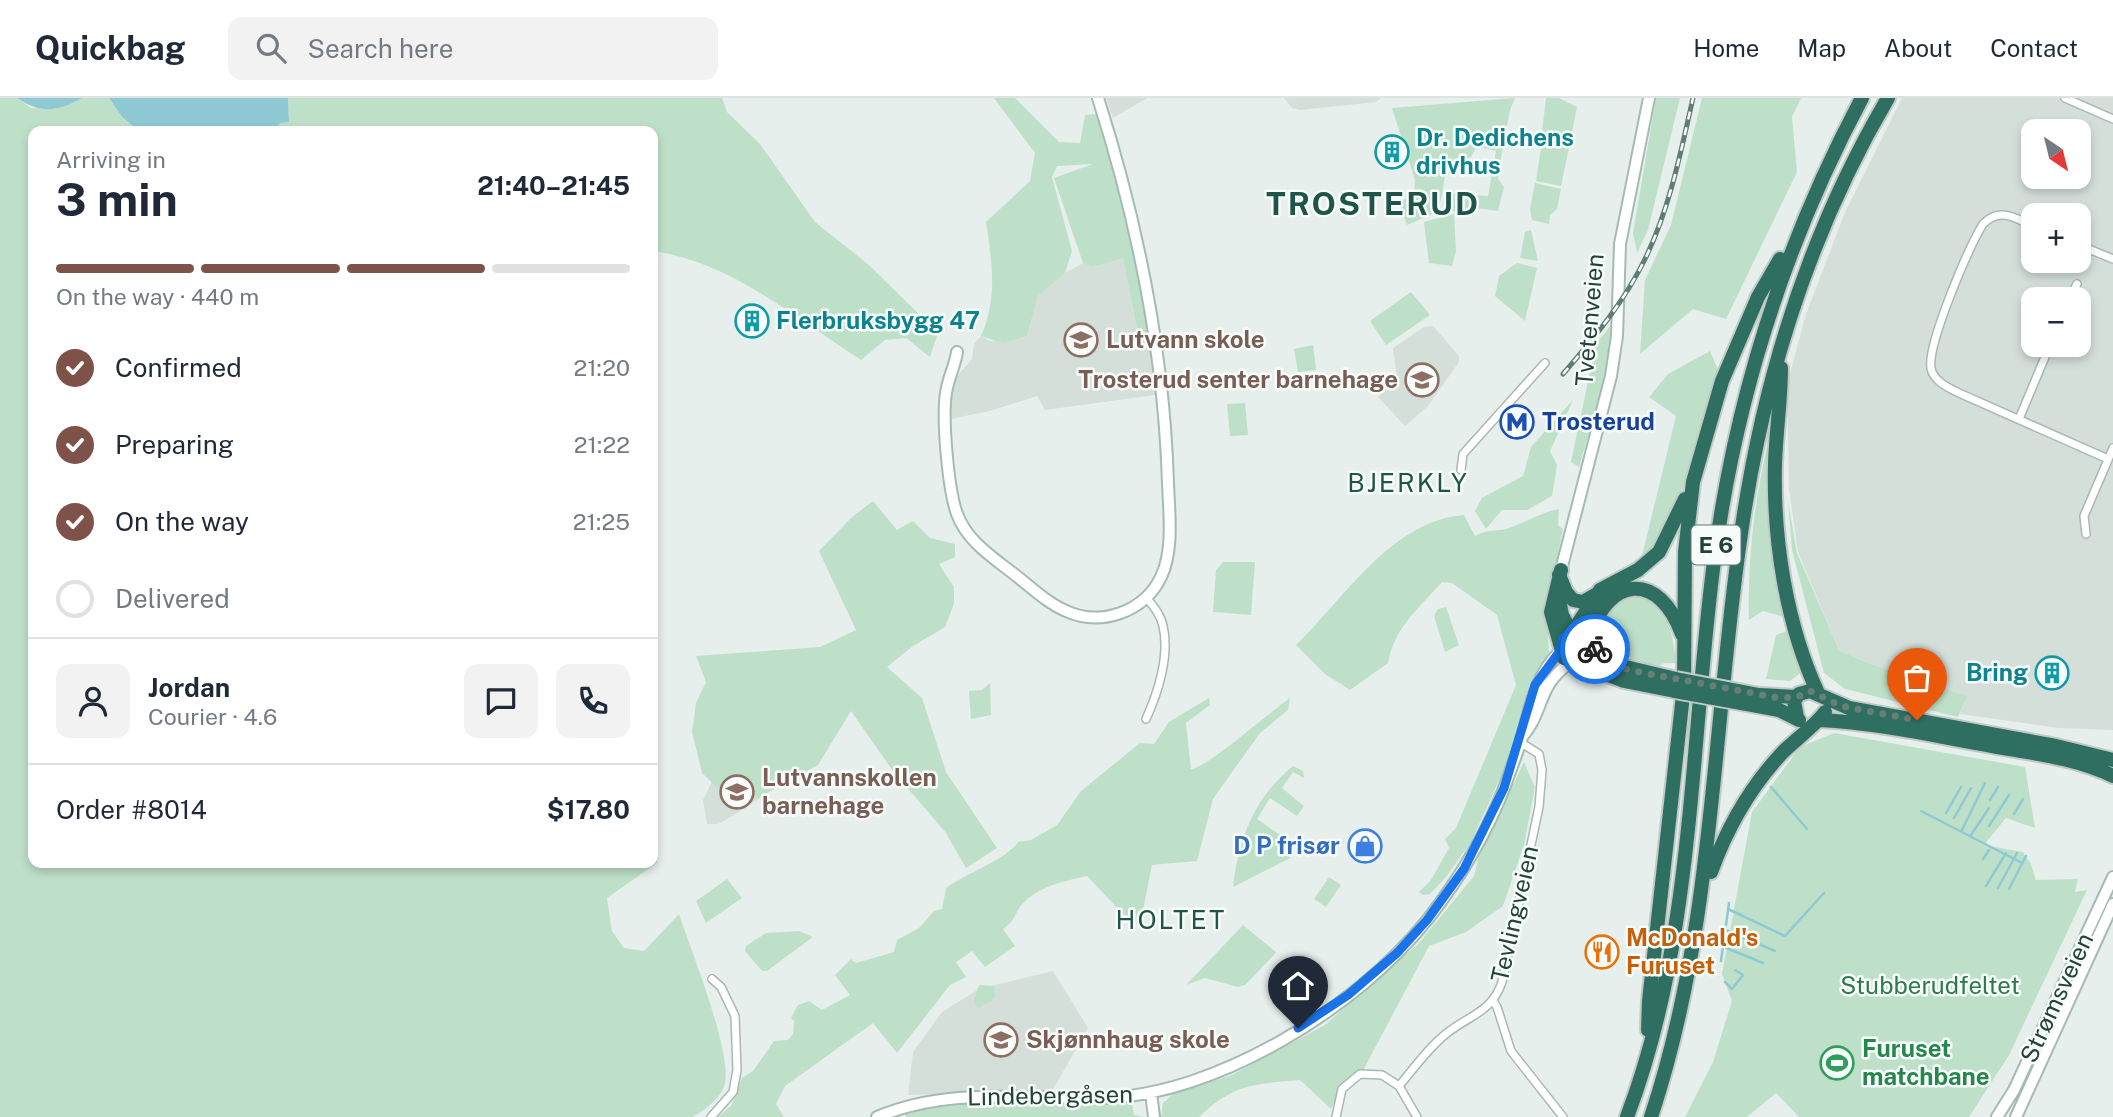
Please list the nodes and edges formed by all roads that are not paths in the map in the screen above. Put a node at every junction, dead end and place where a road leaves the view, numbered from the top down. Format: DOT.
graph roads {
  1 [pos="1098,98"];
  2 [pos="1649,98"];
  3 [pos="1862,98"];
  4 [pos="1888,98"];
  5 [pos="2065,98"];
  6 [pos="2113,119"];
  7 [pos="2021,221"];
  8 [pos="1802,222"];
  9 [pos="2091,250"];
  10 [pos="2113,259"];
  11 [pos="2077,284"];
  12 [pos="2075,287"];
  13 [pos="1782,343"];
  14 [pos="957,352"];
  15 [pos="2045,357"];
  16 [pos="1545,363"];
  17 [pos="2020,419"];
  18 [pos="2113,448"];
  19 [pos="2108,459"];
  20 [pos="1461,470"];
  21 [pos="1693,482"];
  22 [pos="2086,534"];
  23 [pos="1559,577"];
  24 [pos="1146,597"];
  25 [pos="1599,598"];
  26 [pos="1572,632"];
  27 [pos="1684,640"];
  28 [pos="1591,641"];
  29 [pos="1560,647"];
  30 [pos="1576,663"];
  31 [pos="1675,685"];
  32 [pos="1820,695"];
  33 [pos="1797,697"];
  34 [pos="1759,700"];
  35 [pos="1797,718"];
  36 [pos="1146,719"];
  37 [pos="1816,722"];
  38 [pos="1521,740"];
  39 [pos="2113,760"];
  40 [pos="2113,776"];
  41 [pos="2113,877"];
  42 [pos="1702,895"];
  43 [pos="2113,904"];
  44 [pos="712,979"];
  45 [pos="1493,1001"];
  46 [pos="1648,1053"];
  47 [pos="1398,1086"];
  48 [pos="1151,1093"];
  49 [pos="711,1117"];
  50 [pos="877,1117"];
  51 [pos="1154,1117"];
  52 [pos="1336,1117"];
  53 [pos="1417,1117"];
  54 [pos="1563,1117"];
  55 [pos="1627,1117"];
  56 [pos="1651,1117"];
  57 [pos="1997,1117"];
  58 [pos="2016,1117"];
  1 -- 24 [label="street"];
  2 -- 23 [label="street, Tvetenveien"];
  3 -- 8 [label="highway, E 6"];
  4 -- 13 [label="highway, E 6"];
  5 -- 6 [label="street"];
  7 -- 17 [label="street"];
  8 -- 21 [label="highway, E 6"];
  8 -- 46 [label="highway, E 6"];
  9 -- 10 [label="street"];
  11 -- 12 [label="street"];
  13 -- 32 [label="highway"];
  13 -- 42 [label="highway, E 6"];
  14 -- 24 [label="street"];
  15 -- 17 [label="street"];
  16 -- 20 [label="street"];
  17 -- 19 [label="street"];
  18 -- 19 [label="street"];
  19 -- 22 [label="street"];
  21 -- 25 [label="highway, E 6"];
  21 -- 27 [label="highway, E 6"];
  23 -- 25 [label="highway"];
  23 -- 26 [label="highway, Tvetenveien"];
  23 -- 29 [label="highway, Tvetenveien"];
  24 -- 36 [label="street"];
  25 -- 26 [label="highway"];
  25 -- 27 [label="highway, E 6"];
  25 -- 28 [label="highway"];
  26 -- 28 [label="highway, Tvetenveien"];
  26 -- 29 [label="highway"];
  27 -- 46 [label="highway, E 6"];
  28 -- 30 [label="highway"];
  28 -- 31 [label="highway, Tvetenveien"];
  29 -- 30 [label="highway, Tvetenveien"];
  29 -- 38 [label="street, Lindebergåsen"];
  30 -- 31 [label="highway, Tvetenveien"];
  30 -- 38 [label="street, Lindebergåsen"];
  31 -- 34 [label="highway, Tvetenveien, bridge"];
  32 -- 33 [label="highway"];
  32 -- 37 [label="highway"];
  32 -- 39 [label="highway"];
  33 -- 34 [label="highway, Tvetenveien"];
  33 -- 35 [label="highway"];
  34 -- 35 [label="highway, Tvetenveien"];
  35 -- 37 [label="highway"];
  37 -- 40 [label="highway"];
  37 -- 42 [label="highway"];
  38 -- 45 [label="street, Tevlingveien"];
  38 -- 48 [label="street, Lindebergåsen"];
  41 -- 57 [label="street, Strømsveien"];
  42 -- 56 [label="highway, E 6"];
  43 -- 58 [label="street, Strømsveien"];
  44 -- 49 [label="street"];
  45 -- 47 [label="street"];
  45 -- 54 [label="street, Tevlingveien"];
  46 -- 55 [label="highway, E 6"];
  47 -- 52 [label="street"];
  47 -- 53 [label="street"];
  48 -- 50 [label="street, Lindebergåsen"];
  48 -- 51 [label="street"];
}
